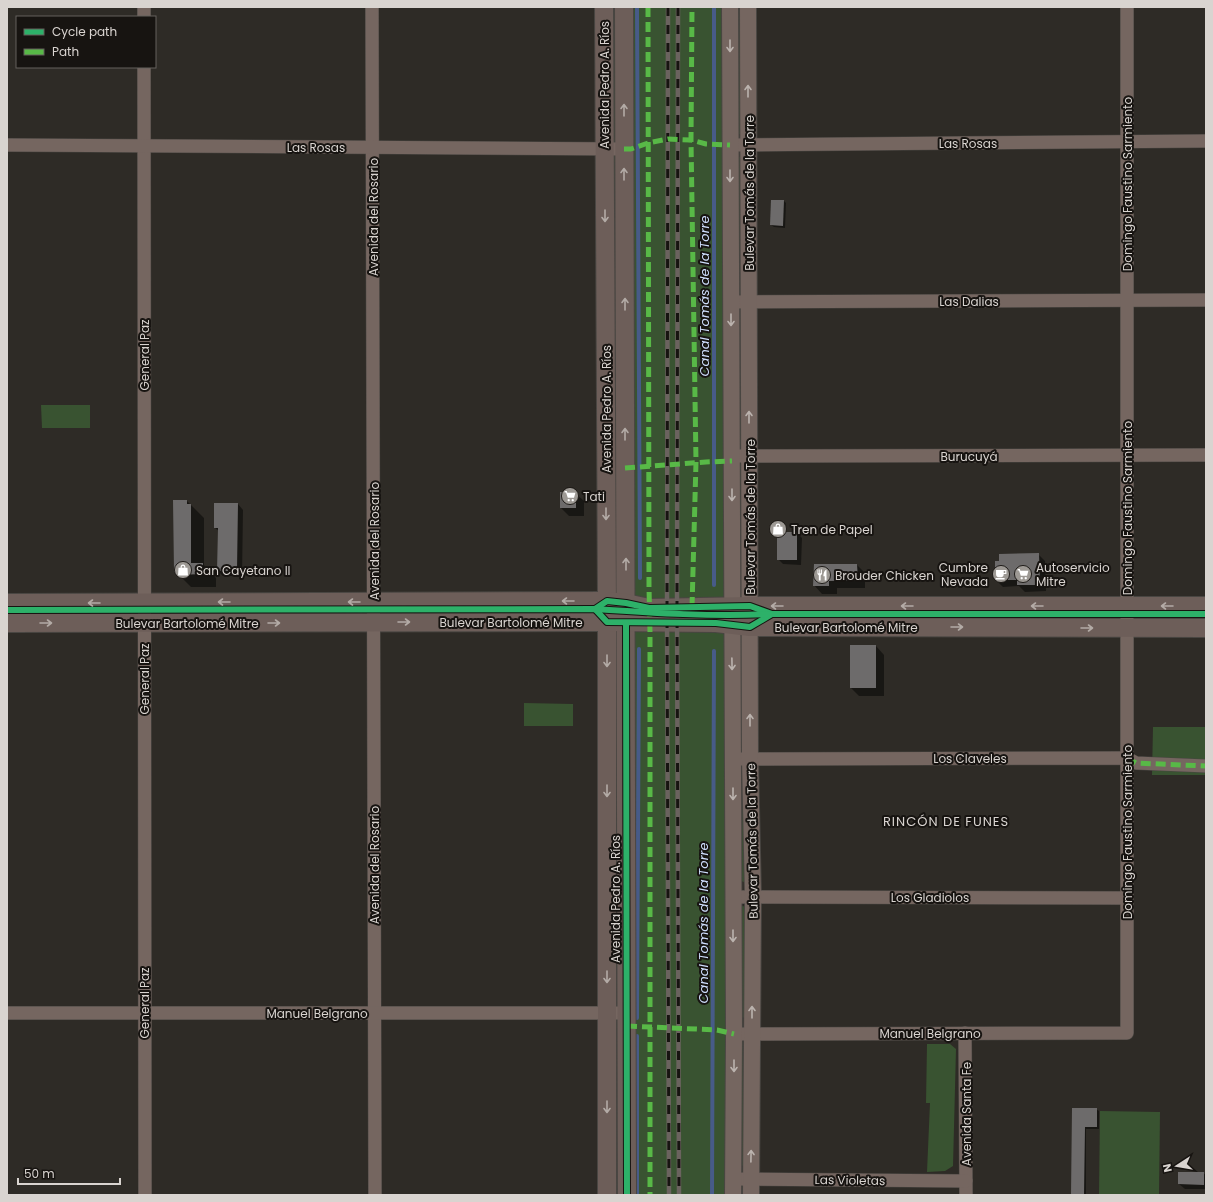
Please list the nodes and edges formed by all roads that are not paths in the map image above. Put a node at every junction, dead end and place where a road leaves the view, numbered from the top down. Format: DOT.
graph roads {
  1 [pos="372,7"];
  2 [pos="604,7"];
  3 [pos="624,7"];
  4 [pos="730,7"];
  5 [pos="748,7"];
  6 [pos="1127,7"];
  7 [pos="144,68"];
  8 [pos="1206,141"];
  9 [pos="1127,142"];
  10 [pos="7,145"];
  11 [pos="730,145"];
  12 [pos="748,145"];
  13 [pos="144,146"];
  14 [pos="373,147"];
  15 [pos="604,149"];
  16 [pos="624,149"];
  17 [pos="1127,300"];
  18 [pos="1206,300"];
  19 [pos="749,301"];
  20 [pos="731,302"];
  21 [pos="1206,455"];
  22 [pos="732,456"];
  23 [pos="749,456"];
  24 [pos="1127,456"];
  25 [pos="606,601"];
  26 [pos="374,602"];
  27 [pos="7,603"];
  28 [pos="144,603"];
  29 [pos="626,603"];
  30 [pos="750,606"];
  31 [pos="1126,606"];
  32 [pos="1206,606"];
  33 [pos="731,607"];
  34 [pos="374,622"];
  35 [pos="607,622"];
  36 [pos="7,623"];
  37 [pos="144,623"];
  38 [pos="626,623"];
  39 [pos="732,625"];
  40 [pos="750,627"];
  41 [pos="1126,628"];
  42 [pos="1206,628"];
  43 [pos="1127,758"];
  44 [pos="733,759"];
  45 [pos="750,759"];
  46 [pos="1206,766"];
  47 [pos="733,897"];
  48 [pos="753,897"];
  49 [pos="1127,898"];
  50 [pos="375,1012"];
  51 [pos="607,1012"];
  52 [pos="7,1013"];
  53 [pos="144,1013"];
  54 [pos="627,1013"];
  55 [pos="965,1033"];
  56 [pos="1127,1033"];
  57 [pos="734,1034"];
  58 [pos="752,1034"];
  59 [pos="966,1182"];
  60 [pos="733,1187"];
  61 [pos="751,1187"];
  62 [pos="144,1195"];
  63 [pos="375,1195"];
  64 [pos="607,1195"];
  65 [pos="627,1195"];
  66 [pos="966,1195"];
  1 -- 14 [label="street, Avenida del Rosario"];
  2 -- 15 [label="main road, Avenida Pedro A. Ríos"];
  16 -- 3 [label="main road, Avenida Pedro A. Ríos, one-way"];
  4 -- 11 [label="street, Bulevar Tomás de la Torre, one-way"];
  12 -- 5 [label="street, Bulevar Tomás de la Torre, one-way"];
  6 -- 9 [label="street, Domingo Faustino Sarmiento"];
  7 -- 13 [label="street, General Paz"];
  8 -- 9 [label="street, Las Rosas"];
  9 -- 12 [label="street, Las Rosas"];
  9 -- 17 [label="street, Domingo Faustino Sarmiento"];
  10 -- 13 [label="street, Las Rosas"];
  11 -- 12 [label="street, Las Rosas"];
  11 -- 20 [label="street, Bulevar Tomás de la Torre, one-way"];
  12 -- 19 [label="street, Bulevar Tomás de la Torre"];
  13 -- 14 [label="street, Las Rosas"];
  13 -- 28 [label="street, General Paz"];
  14 -- 15 [label="street, Las Rosas"];
  14 -- 26 [label="street, Avenida del Rosario"];
  15 -- 16 [label="street, Las Rosas"];
  15 -- 25 [label="main road, Avenida Pedro A. Ríos, one-way"];
  29 -- 16 [label="main road, Avenida Pedro A. Ríos, one-way"];
  17 -- 18 [label="street, Las Dalias"];
  17 -- 19 [label="street, Las Dalias"];
  17 -- 24 [label="street, Domingo Faustino Sarmiento"];
  19 -- 20 [label="street, Las Dalias"];
  23 -- 19 [label="street, Bulevar Tomás de la Torre, one-way"];
  20 -- 22 [label="street, Bulevar Tomás de la Torre, one-way"];
  21 -- 24 [label="street, Burucuyá"];
  22 -- 23 [label="street, Burucuyá"];
  22 -- 33 [label="street, Bulevar Tomás de la Torre, one-way"];
  23 -- 24 [label="street, Burucuyá"];
  23 -- 30 [label="street, Bulevar Tomás de la Torre"];
  24 -- 31 [label="street, Domingo Faustino Sarmiento"];
  25 -- 26 [label="main road, Bulevar Bartolomé Mitre, one-way"];
  25 -- 29 [label="main road, Bulevar Bartolomé Mitre"];
  25 -- 35 [label="main road, Avenida Pedro A. Ríos"];
  26 -- 28 [label="main road, Bulevar Bartolomé Mitre, one-way"];
  26 -- 34 [label="street, Avenida del Rosario"];
  28 -- 27 [label="main road, Bulevar Bartolomé Mitre, one-way"];
  28 -- 37 [label="street, General Paz"];
  29 -- 33 [label="main road, Bulevar Bartolomé Mitre"];
  29 -- 38 [label="main road, Avenida Pedro A. Ríos"];
  31 -- 30 [label="main road, Bulevar Bartolomé Mitre, one-way"];
  30 -- 33 [label="main road, Bulevar Bartolomé Mitre"];
  30 -- 40 [label="street, Bulevar Tomás de la Torre"];
  32 -- 31 [label="main road, Bulevar Bartolomé Mitre, one-way"];
  31 -- 41 [label="street, Domingo Faustino Sarmiento"];
  33 -- 39 [label="street, Bulevar Tomás de la Torre"];
  34 -- 35 [label="main road, Bulevar Bartolomé Mitre, one-way"];
  37 -- 34 [label="main road, Bulevar Bartolomé Mitre, one-way"];
  34 -- 50 [label="street, Avenida del Rosario"];
  35 -- 38 [label="main road, Bulevar Bartolomé Mitre"];
  35 -- 51 [label="main road, Avenida Pedro A. Ríos, one-way"];
  36 -- 37 [label="main road, Bulevar Bartolomé Mitre, one-way"];
  37 -- 53 [label="street, General Paz"];
  38 -- 39 [label="main road, Bulevar Bartolomé Mitre"];
  38 -- 54 [label="main road, Avenida Pedro A. Ríos"];
  39 -- 40 [label="main road, Bulevar Bartolomé Mitre"];
  39 -- 44 [label="street, Bulevar Tomás de la Torre, one-way"];
  40 -- 41 [label="main road, Bulevar Bartolomé Mitre, one-way"];
  45 -- 40 [label="street, Bulevar Tomás de la Torre, one-way"];
  41 -- 42 [label="main road, Bulevar Bartolomé Mitre"];
  41 -- 43 [label="street, Domingo Faustino Sarmiento"];
  43 -- 45 [label="street, Los Claveles"];
  43 -- 46 [label="street, Los Claveles"];
  43 -- 49 [label="street, Domingo Faustino Sarmiento"];
  44 -- 45 [label="street, Los Claveles"];
  44 -- 47 [label="street, Bulevar Tomás de la Torre, one-way"];
  45 -- 48 [label="street, Bulevar Tomás de la Torre"];
  47 -- 48 [label="street, Los Gladiolos"];
  47 -- 57 [label="street, Bulevar Tomás de la Torre, one-way"];
  48 -- 49 [label="street, Los Gladiolos"];
  58 -- 48 [label="street, Bulevar Tomás de la Torre, one-way"];
  49 -- 56 [label="street, Domingo Faustino Sarmiento"];
  50 -- 51 [label="street, Manuel Belgrano"];
  50 -- 53 [label="street, Manuel Belgrano"];
  50 -- 63 [label="street, Avenida del Rosario"];
  51 -- 54 [label="street, Manuel Belgrano"];
  51 -- 64 [label="main road, Avenida Pedro A. Ríos, one-way"];
  52 -- 53 [label="street, Manuel Belgrano"];
  53 -- 62 [label="street, General Paz"];
  54 -- 65 [label="main road, Avenida Pedro A. Ríos"];
  55 -- 56 [label="street, Manuel Belgrano"];
  55 -- 58 [label="street, Manuel Belgrano"];
  55 -- 59 [label="street, Avenida Santa Fe"];
  57 -- 58 [label="street, Manuel Belgrano"];
  57 -- 60 [label="street, Bulevar Tomás de la Torre, one-way"];
  61 -- 58 [label="street, Bulevar Tomás de la Torre, one-way"];
  59 -- 61 [label="street, Las Violetas"];
  59 -- 66 [label="street, Avenida Santa Fe"];
  60 -- 61 [label="street, Las Violetas"];
}
